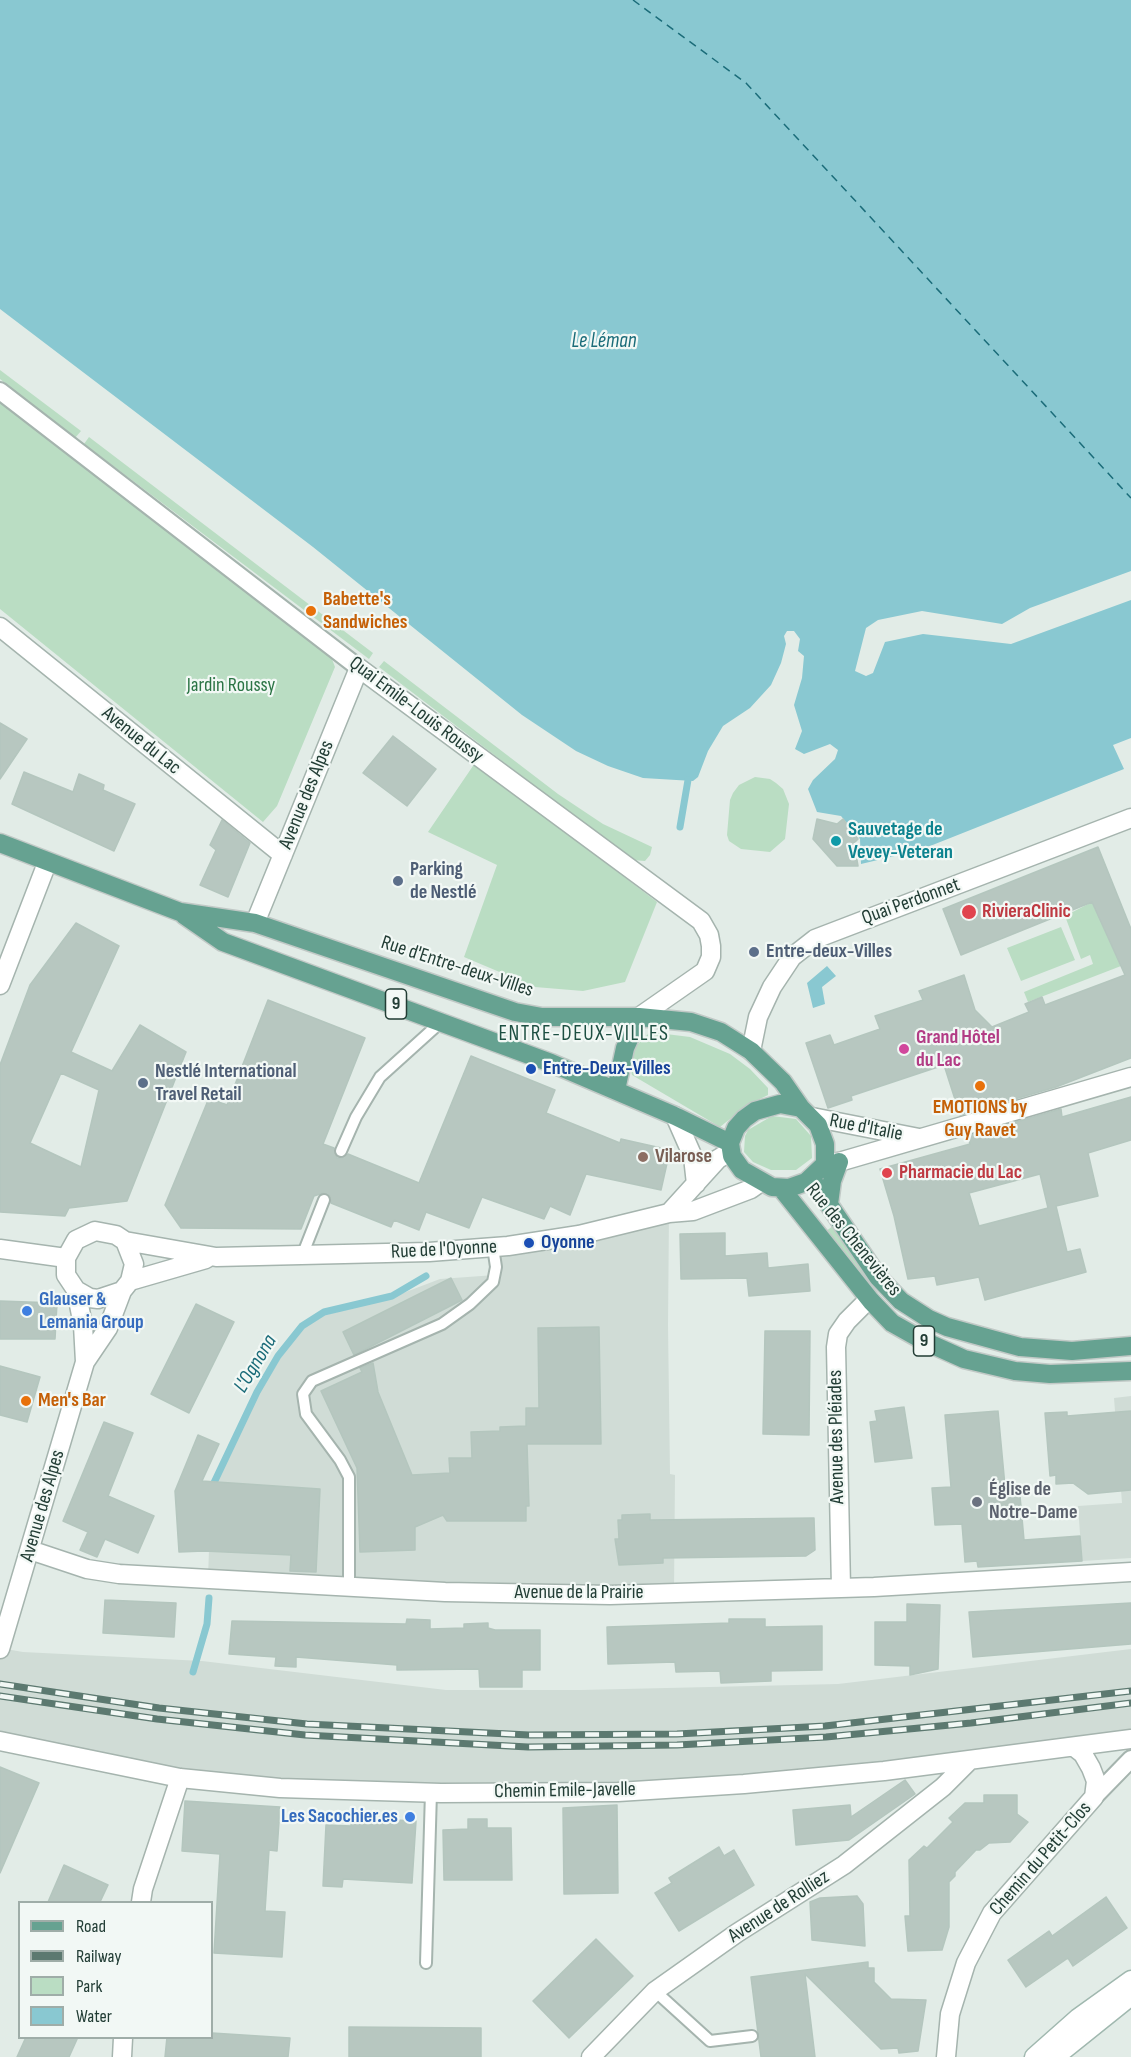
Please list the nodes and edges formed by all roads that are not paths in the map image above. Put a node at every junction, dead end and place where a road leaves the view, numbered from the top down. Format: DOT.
graph roads {
  1 [pos="0,391"];
  2 [pos="0,627"];
  3 [pos="359,668"];
  4 [pos="1131,818"];
  5 [pos="0,843"];
  6 [pos="283,855"];
  7 [pos="47,863"];
  8 [pos="180,912"];
  9 [pos="255,923"];
  10 [pos="3,966"];
  11 [pos="0,985"];
  12 [pos="639,1017"];
  13 [pos="443,1021"];
  14 [pos="751,1051"];
  15 [pos="1131,1077"];
  16 [pos="616,1090"];
  17 [pos="807,1113"];
  18 [pos="675,1116"];
  19 [pos="921,1139"];
  20 [pos="730,1147"];
  21 [pos="341,1151"];
  22 [pos="832,1163"];
  23 [pos="812,1178"];
  24 [pos="760,1182"];
  25 [pos="696,1184"];
  26 [pos="781,1188"];
  27 [pos="324,1200"];
  28 [pos="829,1204"];
  29 [pos="669,1213"];
  30 [pos="124,1242"];
  31 [pos="493,1247"];
  32 [pos="0,1249"];
  33 [pos="302,1256"];
  34 [pos="216,1257"];
  35 [pos="66,1258"];
  36 [pos="126,1286"];
  37 [pos="75,1290"];
  38 [pos="869,1299"];
  39 [pos="1131,1346"];
  40 [pos="85,1362"];
  41 [pos="1131,1371"];
  42 [pos="30,1550"];
  43 [pos="1131,1572"];
  44 [pos="349,1587"];
  45 [pos="841,1588"];
  46 [pos="0,1649"];
  47 [pos="1131,1739"];
  48 [pos="0,1741"];
  49 [pos="1074,1747"];
  50 [pos="970,1760"];
  51 [pos="1131,1760"];
  52 [pos="180,1778"];
  53 [pos="431,1792"];
  54 [pos="1094,1797"];
  55 [pos="141,1901"];
  56 [pos="426,1963"];
  57 [pos="1131,1980"];
  58 [pos="655,1991"];
  59 [pos="1131,1996"];
  60 [pos="752,2036"];
  61 [pos="123,2039"];
  62 [pos="122,2057"];
  63 [pos="591,2057"];
  64 [pos="946,2057"];
  65 [pos="1034,2057"];
  66 [pos="1055,2057"];
  1 -- 3 [label="street, Quai Emile-Louis Roussy"];
  2 -- 6 [label="street, Avenue du Lac"];
  3 -- 6 [label="street, Avenue des Alpes"];
  3 -- 12 [label="street, Quai Emile-Louis Roussy"];
  4 -- 14 [label="street, Quai Perdonnet"];
  5 -- 7 [label="main road, Rue d'Entre-deux-Villes / 9"];
  6 -- 9 [label="street, Avenue des Alpes"];
  7 -- 8 [label="main road, Rue d'Entre-deux-Villes / 9"];
  7 -- 10 [label="street"];
  8 -- 9 [label="main road, Rue d'Entre-deux-Villes / 9"];
  8 -- 13 [label="main road, Rue d'Entre-deux-Villes / 9"];
  9 -- 12 [label="main road, Rue d'Entre-deux-Villes / 9"];
  10 -- 11 [label="street"];
  12 -- 14 [label="main road, Rue d'Entre-deux-Villes / 9"];
  12 -- 16 [label="main road"];
  13 -- 16 [label="main road, Rue d'Entre-deux-Villes / 9"];
  13 -- 21 [label="lane"];
  14 -- 17 [label="main road, Rue d'Entre-deux-Villes / 9"];
  15 -- 19 [label="street, Rue d'Italie"];
  16 -- 18 [label="main road, Rue d'Entre-deux-Villes / 9"];
  17 -- 19 [label="street, Rue d'Italie"];
  17 -- 20 [label="main road"];
  17 -- 22 [label="main road"];
  18 -- 20 [label="main road, Rue d'Entre-deux-Villes / 9"];
  18 -- 25 [label="street"];
  19 -- 22 [label="street, Rue d'Italie"];
  20 -- 24 [label="main road"];
  20 -- 25 [label="street"];
  22 -- 23 [label="main road"];
  22 -- 28 [label="main road, Rue des Chenevières"];
  23 -- 26 [label="main road"];
  23 -- 28 [label="main road, Rue des Chenevières / 9"];
  24 -- 26 [label="main road"];
  24 -- 29 [label="street, Rue de l'Oyonne"];
  25 -- 29 [label="street"];
  26 -- 38 [label="main road, Rue des Chenevières / 9"];
  27 -- 33 [label="lane"];
  28 -- 39 [label="main road, Rue des Chenevières / 9"];
  29 -- 31 [label="street, Rue de l'Oyonne"];
  30 -- 34 [label="street, Rue de l'Oyonne"];
  30 -- 35 [label="street"];
  30 -- 36 [label="street"];
  31 -- 33 [label="street, Rue de l'Oyonne"];
  31 -- 44 [label="lane"];
  32 -- 35 [label="street"];
  33 -- 34 [label="street, Rue de l'Oyonne"];
  34 -- 36 [label="street, Rue de l'Oyonne"];
  35 -- 37 [label="street"];
  36 -- 37 [label="street"];
  36 -- 40 [label="street, Avenue des Alpes"];
  37 -- 40 [label="street, Avenue des Alpes"];
  38 -- 41 [label="main road, Rue des Chenevières / 9"];
  38 -- 45 [label="street, Avenue des Pléiades"];
  40 -- 42 [label="street, Avenue des Alpes"];
  42 -- 44 [label="street, Avenue de la Prairie"];
  42 -- 46 [label="street, Avenue des Alpes"];
  43 -- 45 [label="street, Avenue de la Prairie"];
  44 -- 45 [label="street, Avenue de la Prairie"];
  47 -- 49 [label="street, Chemin Emile-Javelle"];
  48 -- 52 [label="street, Chemin Emile-Javelle"];
  49 -- 50 [label="street, Chemin Emile-Javelle"];
  49 -- 54 [label="street, Chemin du Petit-Clos"];
  50 -- 53 [label="street, Chemin Emile-Javelle"];
  50 -- 58 [label="street, Avenue de Rolliez"];
  51 -- 54 [label="street, Chemin du Petit-Clos"];
  52 -- 53 [label="street, Chemin Emile-Javelle"];
  52 -- 55 [label="street"];
  53 -- 56 [label="lane"];
  54 -- 64 [label="street, Chemin du Petit-Clos"];
  57 -- 65 [label="street"];
  58 -- 60 [label="lane"];
  58 -- 63 [label="street, Avenue de Rolliez"];
  59 -- 66 [label="street"];
  61 -- 62 [label="street"];
}
